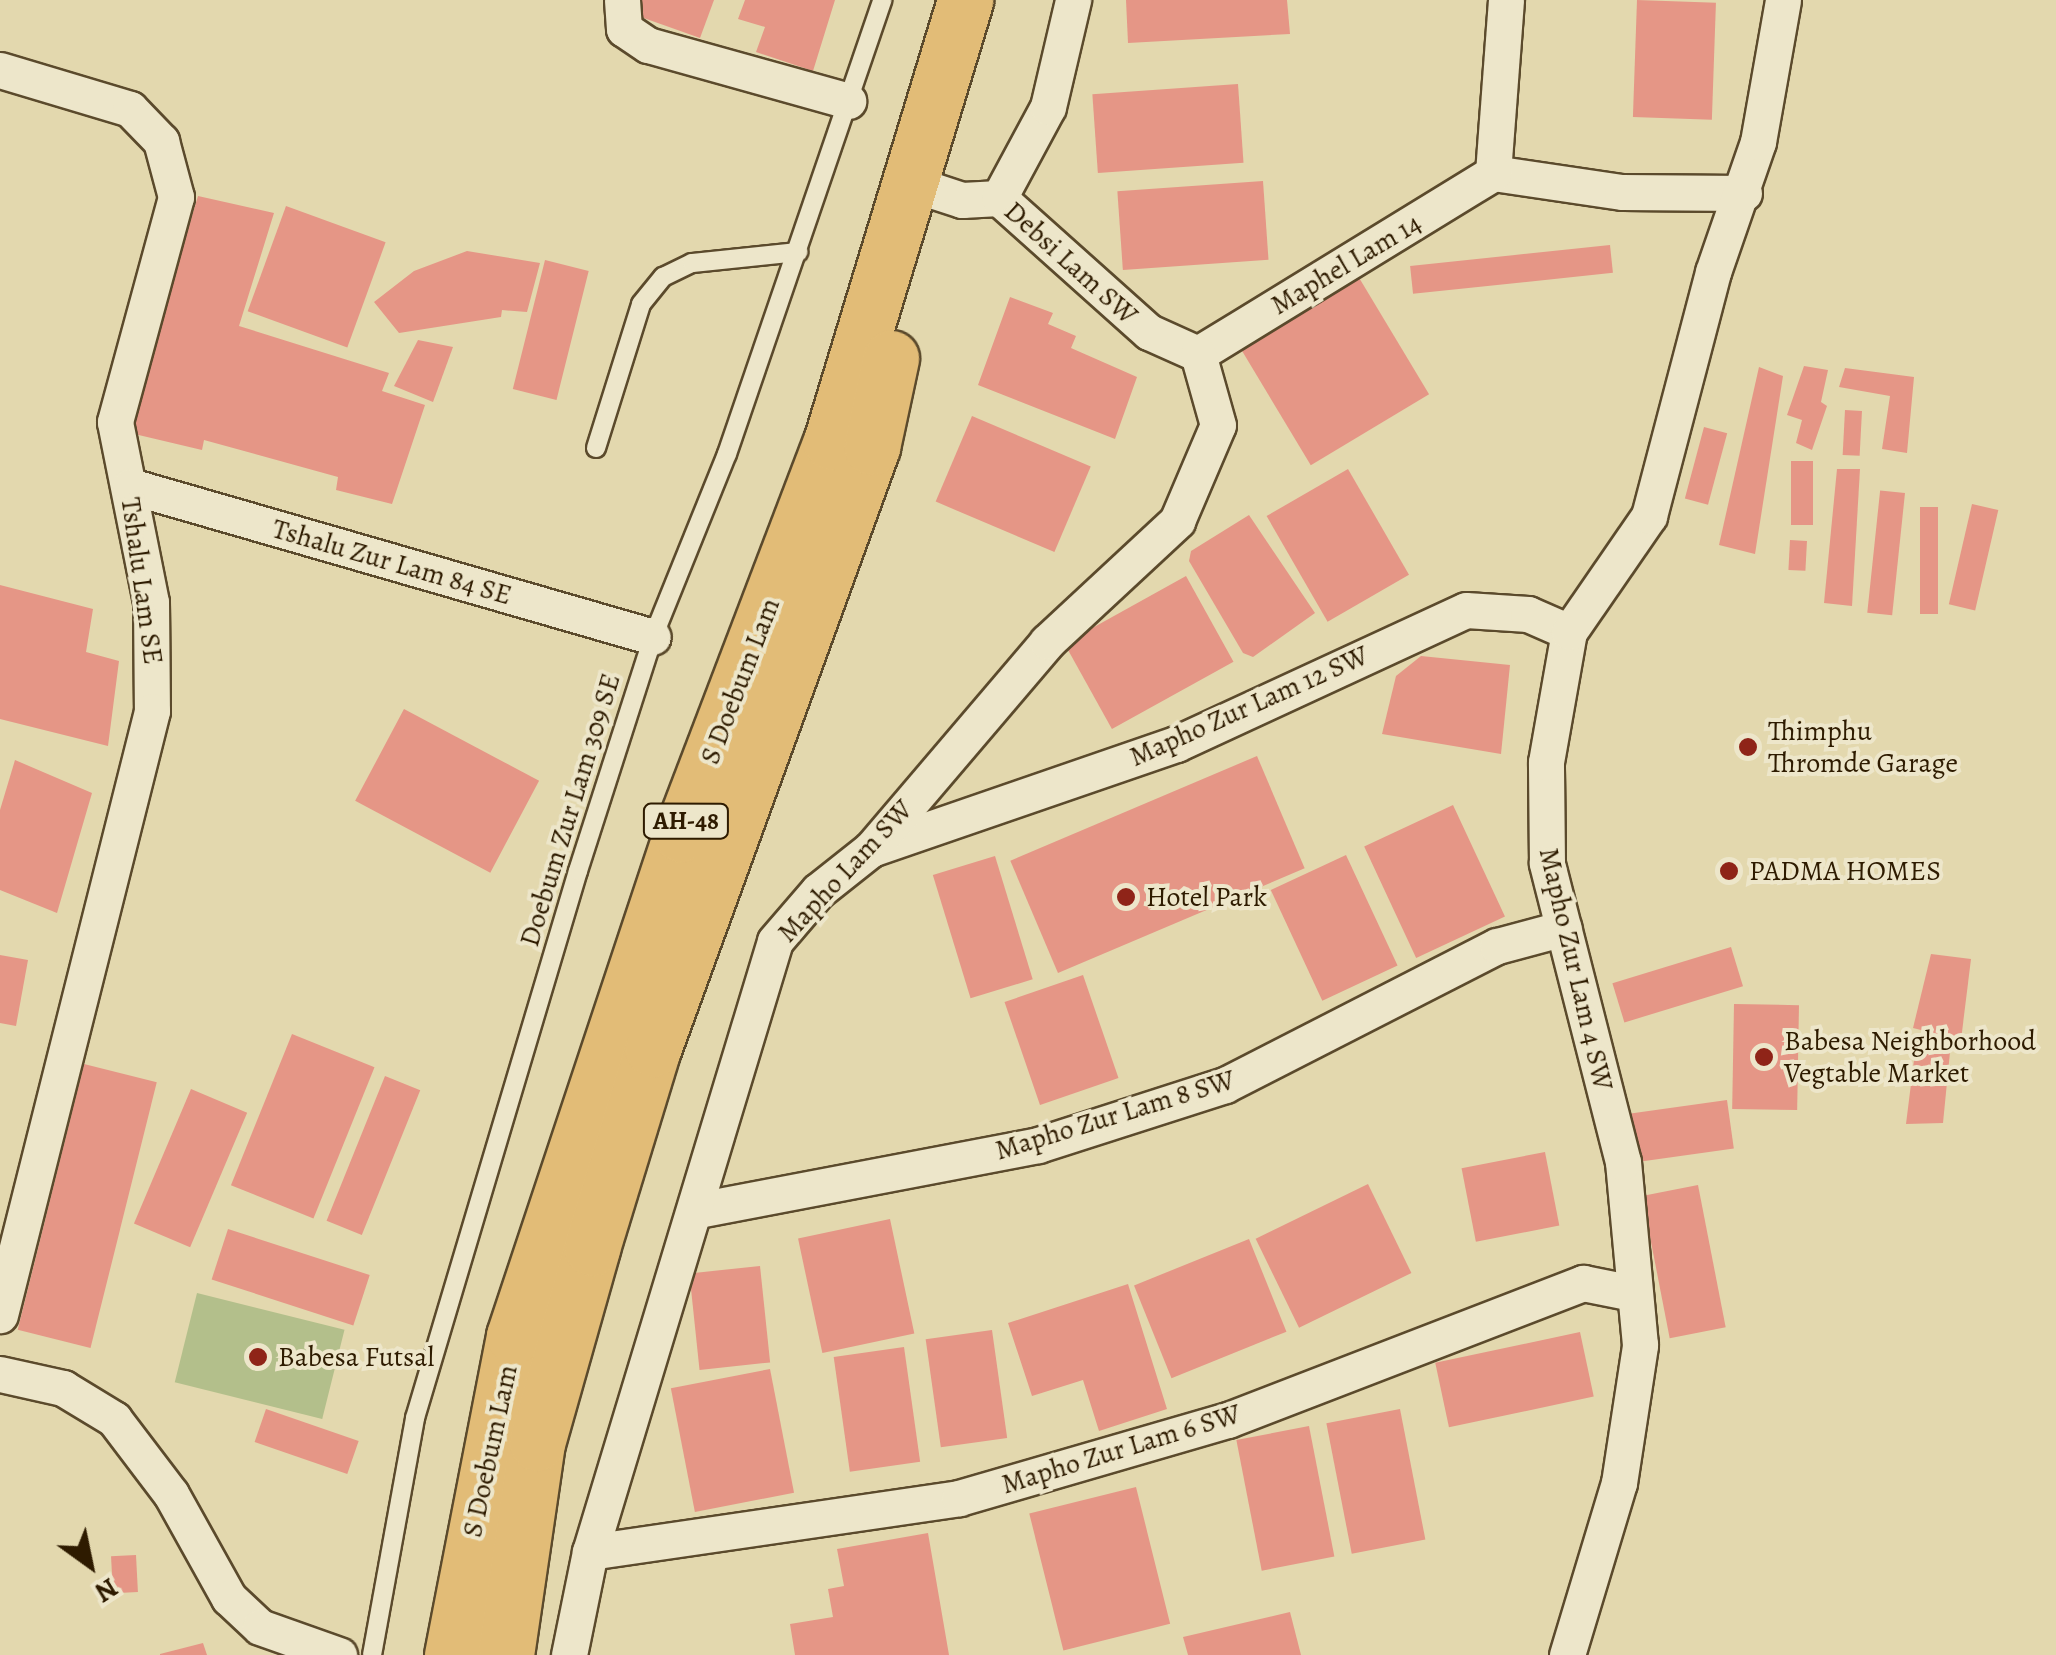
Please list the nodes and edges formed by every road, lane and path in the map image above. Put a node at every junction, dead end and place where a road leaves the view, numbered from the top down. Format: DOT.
graph roads {
  1 [pos="622,0"];
  2 [pos="882,0"];
  3 [pos="965,0"];
  4 [pos="1000,0"];
  5 [pos="1073,0"];
  6 [pos="1506,0"];
  7 [pos="1783,0"];
  8 [pos="0,70"];
  9 [pos="848,101"];
  10 [pos="1493,173"];
  11 [pos="918,187"];
  12 [pos="1744,193"];
  13 [pos="998,198"];
  14 [pos="798,252"];
  15 [pos="1198,354"];
  16 [pos="596,448"];
  17 [pos="130,486"];
  18 [pos="1569,632"];
  19 [pos="653,637"];
  20 [pos="871,849"];
  21 [pos="1564,928"];
  22 [pos="698,1210"];
  23 [pos="1634,1294"];
  24 [pos="0,1315"];
  25 [pos="0,1374"];
  26 [pos="590,1552"];
  27 [pos="339,1655"];
  28 [pos="372,1655"];
  29 [pos="452,1655"];
  30 [pos="506,1655"];
  31 [pos="569,1655"];
  32 [pos="1567,1655"];
  1 -- 9 [label="street"];
  2 -- 9 [label="lane, Doebum Zur Lam 309 SE"];
  3 -- 11 [label="highway, S Doebum Lam / AH-48"];
  4 -- 11 [label="highway, S Doebum Lam / AH-48"];
  5 -- 13 [label="street"];
  6 -- 10 [label="street"];
  7 -- 12 [label="street"];
  8 -- 17 [label="street, Tshalu Lam SE"];
  9 -- 14 [label="lane, Doebum Zur Lam 309 SE"];
  10 -- 12 [label="street"];
  10 -- 15 [label="street, Maphel Lam 14"];
  11 -- 13 [label="street"];
  11 -- 29 [label="highway, S Doebum Lam / AH-48"];
  11 -- 30 [label="highway, S Doebum Lam / AH-48"];
  12 -- 18 [label="street, Mapho Zur Lam 4 SW"];
  13 -- 15 [label="street, Debsi Lam SW"];
  14 -- 16 [label="lane"];
  14 -- 19 [label="lane, Doebum Zur Lam 309 SE"];
  15 -- 20 [label="street, Mapho Lam SW"];
  17 -- 19 [label="street, Tshalu Zur Lam 84 SE"];
  17 -- 24 [label="street, Tshalu Lam SE"];
  18 -- 20 [label="street, Mapho Zur Lam 12 SW"];
  18 -- 21 [label="street, Mapho Zur Lam 4 SW"];
  19 -- 28 [label="lane, Doebum Zur Lam 309 SE"];
  20 -- 22 [label="street, Mapho Lam SW"];
  21 -- 22 [label="street, Mapho Zur Lam 8 SW"];
  21 -- 23 [label="street, Mapho Zur Lam 4 SW"];
  22 -- 26 [label="street, Mapho Lam SW"];
  23 -- 26 [label="street, Mapho Zur Lam 6 SW"];
  23 -- 32 [label="street, Mapho Zur Lam 4 SW"];
  25 -- 27 [label="street"];
  26 -- 31 [label="street, Mapho Lam SW"];
}
